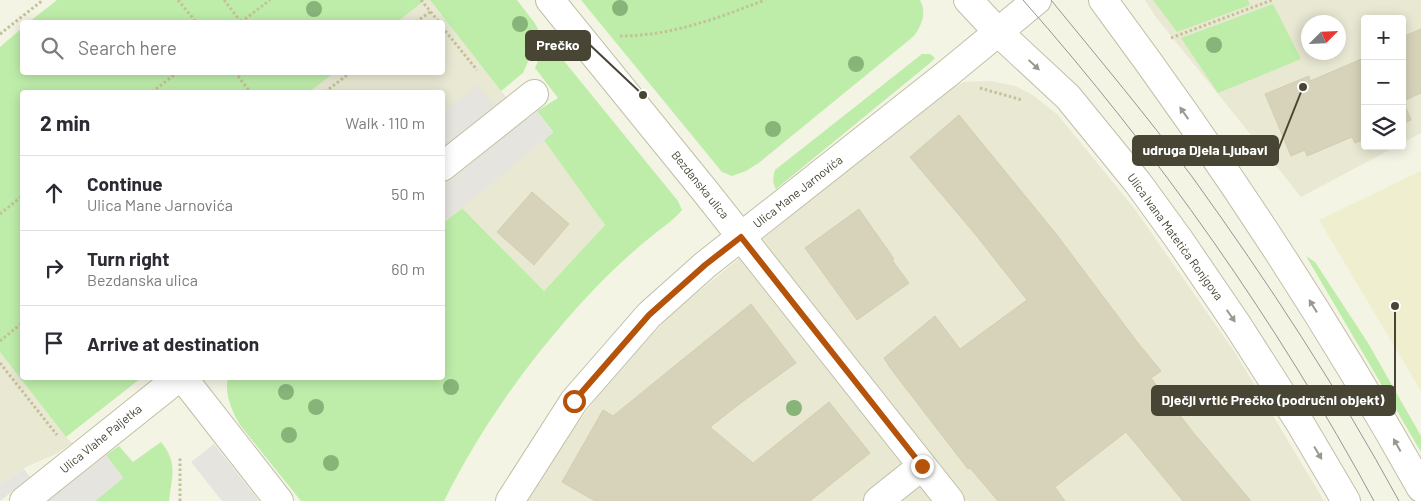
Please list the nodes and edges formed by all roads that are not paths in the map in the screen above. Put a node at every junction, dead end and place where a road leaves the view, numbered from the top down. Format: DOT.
graph roads {
  1 [pos="550,0"];
  2 [pos="968,0"];
  3 [pos="1037,0"];
  4 [pos="1102,0"];
  5 [pos="998,32"];
  6 [pos="534,94"];
  7 [pos="445,165"];
  8 [pos="741,237"];
  9 [pos="175,380"];
  10 [pos="185,380"];
  11 [pos="922,466"];
  12 [pos="1421,488"];
  13 [pos="24,501"];
  14 [pos="279,501"];
  15 [pos="510,501"];
  16 [pos="878,501"];
  17 [pos="950,501"];
  18 [pos="1346,501"];
  1 -- 8 [label="street, Bezdanska ulica"];
  2 -- 5 [label="street, Ulica Ivana Matetića Ronjgova"];
  3 -- 5 [label="street, Ulica Mane Jarnovića"];
  12 -- 4 [label="street, one-way"];
  5 -- 8 [label="street, Ulica Mane Jarnovića"];
  5 -- 18 [label="street, Ulica Ivana Matetića Ronjgova, one-way"];
  6 -- 7 [label="street"];
  8 -- 11 [label="street, Bezdanska ulica"];
  8 -- 15 [label="street, Ulica Mane Jarnovića"];
  9 -- 13 [label="street, Ulica Vlahe Paljetka"];
  10 -- 14 [label="street"];
  11 -- 16 [label="street"];
  11 -- 17 [label="street, Bezdanska ulica"];
}
